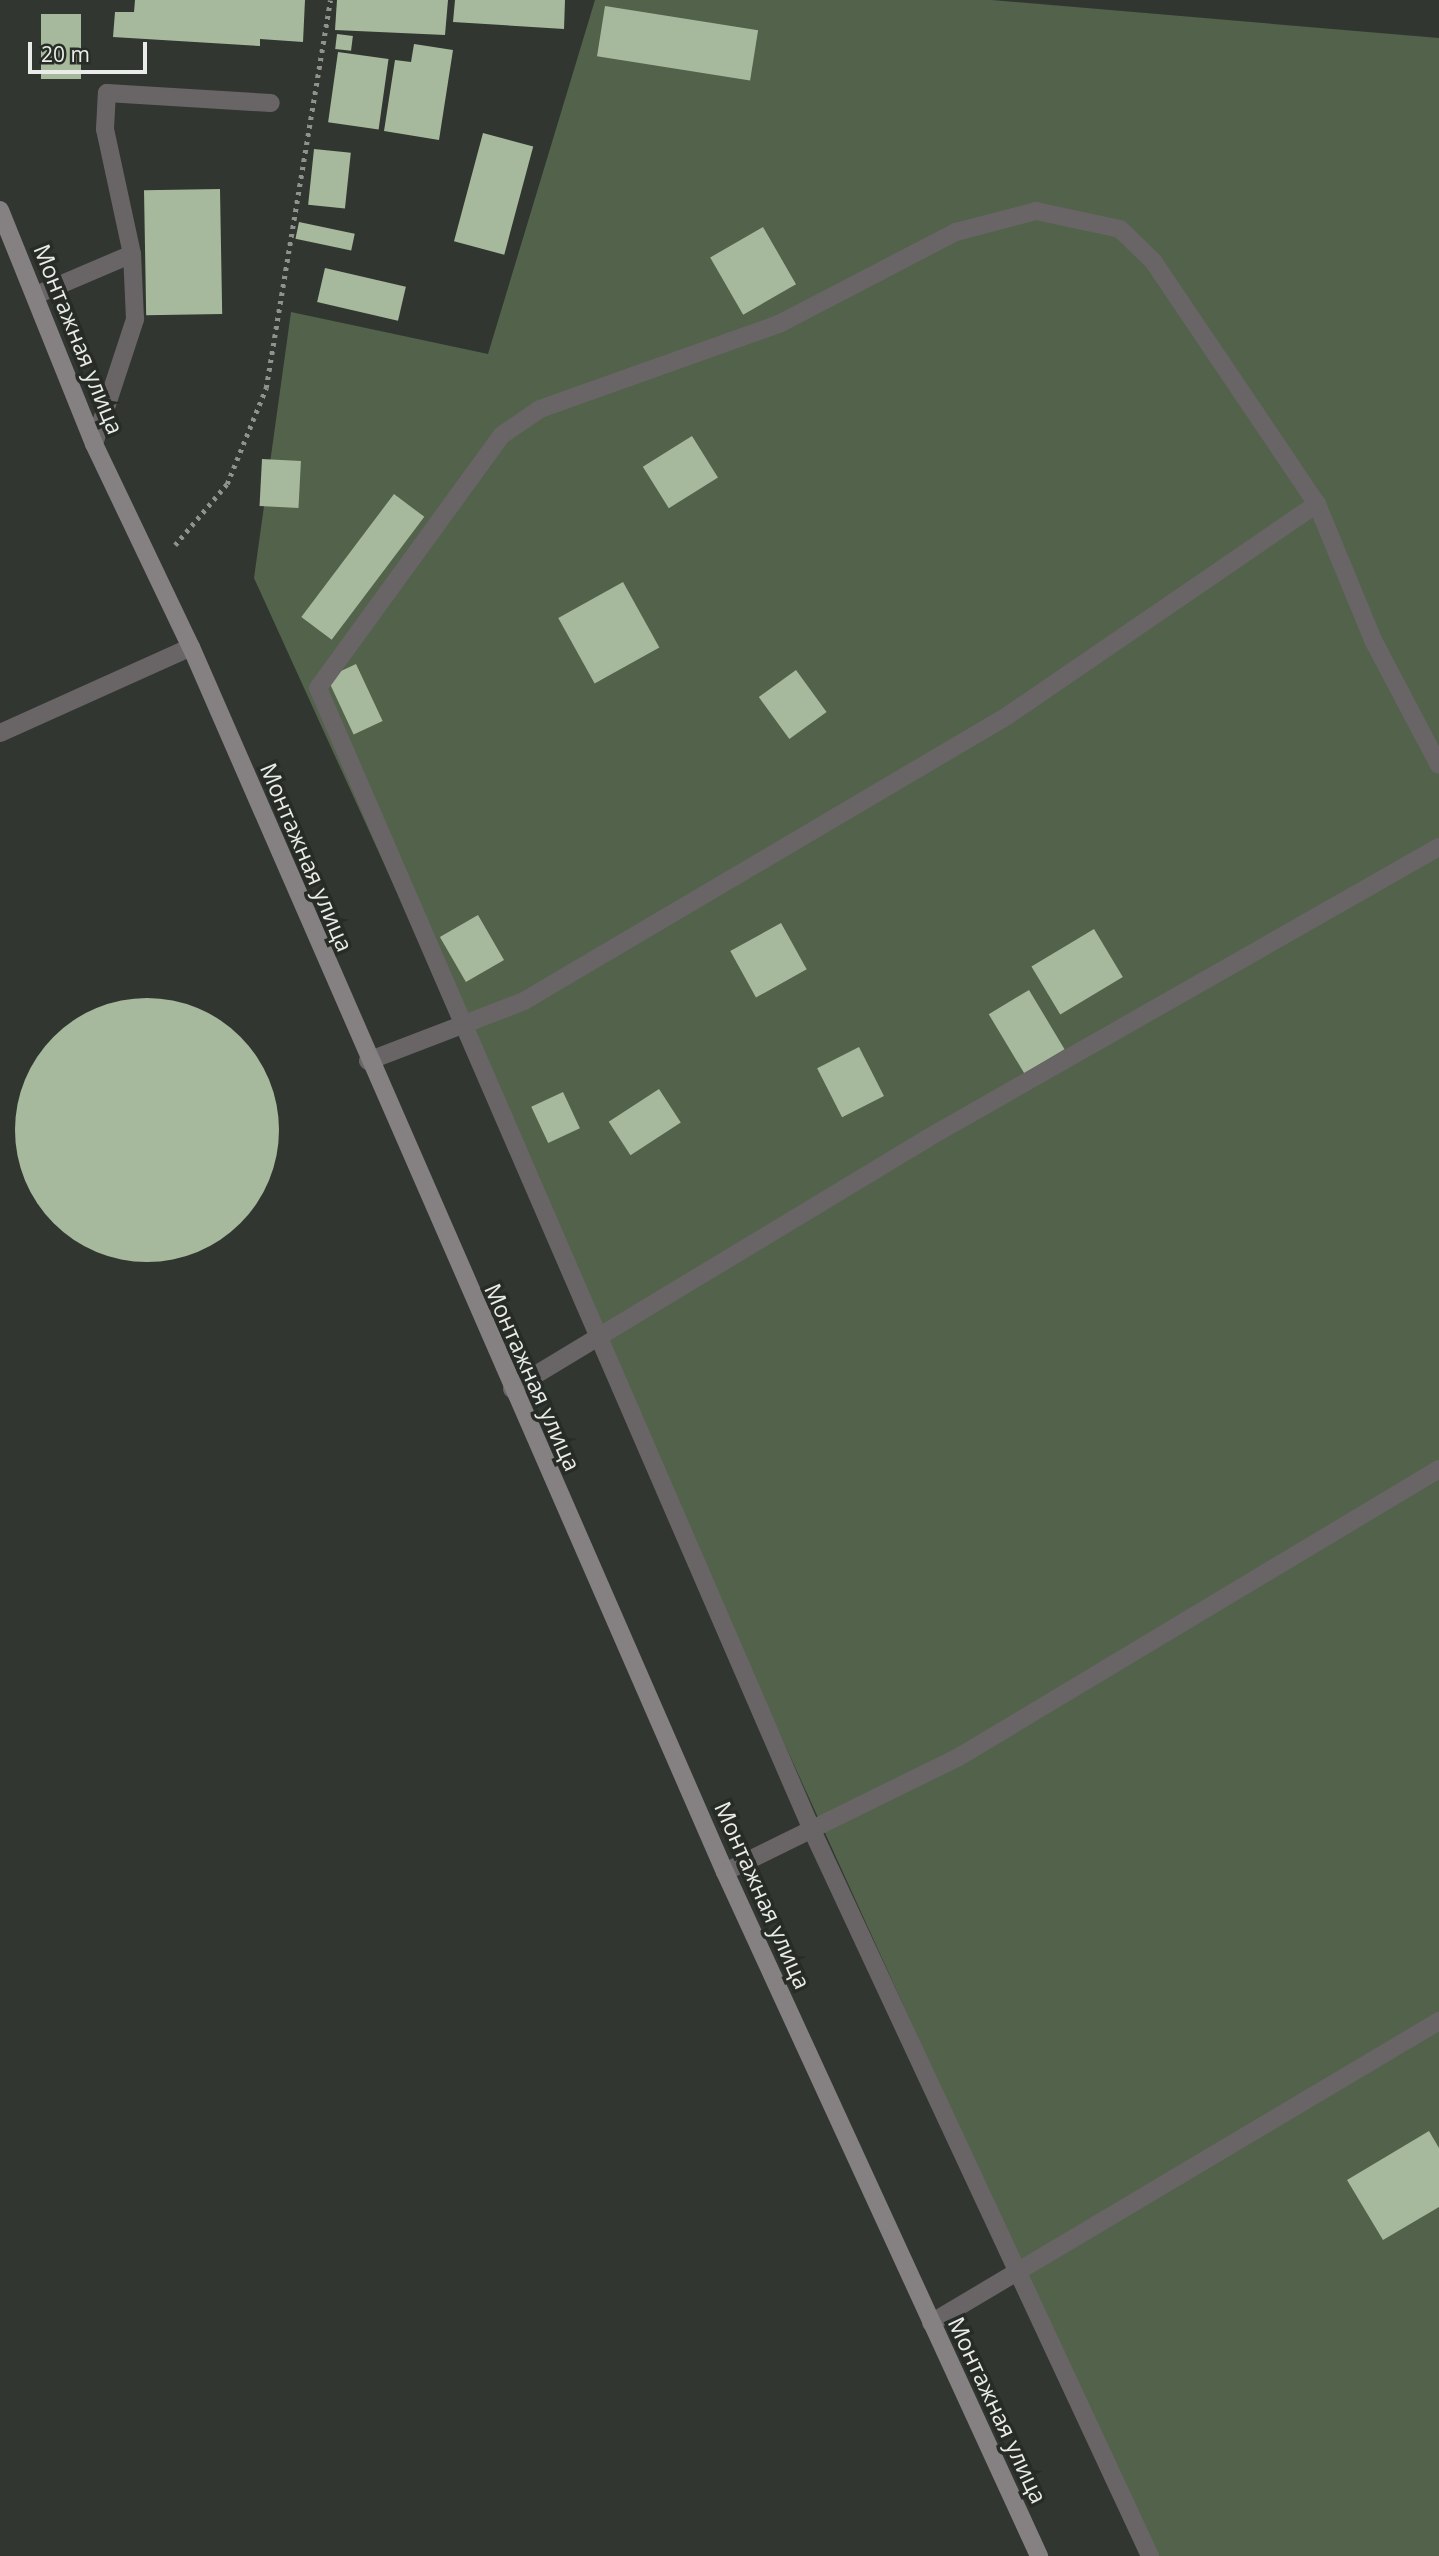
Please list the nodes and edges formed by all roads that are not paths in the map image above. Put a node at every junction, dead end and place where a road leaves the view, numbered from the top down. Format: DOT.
graph roads {
  1 [pos="271,103"];
  2 [pos="0,210"];
  3 [pos="132,254"];
  4 [pos="36,295"];
  5 [pos="94,444"];
  6 [pos="1317,504"];
  7 [pos="191,647"];
  8 [pos="0,733"];
  9 [pos="1439,765"];
  10 [pos="1439,847"];
  11 [pos="461,1020"];
  12 [pos="368,1061"];
  13 [pos="593,1335"];
  14 [pos="512,1389"];
  15 [pos="1439,1469"];
  16 [pos="812,1830"];
  17 [pos="725,1872"];
  18 [pos="1439,2021"];
  19 [pos="1014,2275"];
  20 [pos="931,2323"];
  21 [pos="1039,2556"];
  22 [pos="1150,2556"];
  1 -- 3 [label="lane"];
  2 -- 4 [label="street, Монтажная улица"];
  3 -- 4 [label="lane"];
  3 -- 5 [label="lane"];
  4 -- 5 [label="street, Монтажная улица"];
  5 -- 7 [label="street, Монтажная улица"];
  6 -- 9 [label="lane"];
  6 -- 11 [label="lane"];
  6 -- 11 [label="lane"];
  7 -- 8 [label="lane"];
  7 -- 12 [label="street, Монтажная улица"];
  10 -- 13 [label="lane"];
  11 -- 12 [label="lane"];
  11 -- 13 [label="lane"];
  12 -- 14 [label="street, Монтажная улица"];
  13 -- 14 [label="lane"];
  13 -- 16 [label="lane"];
  14 -- 17 [label="street, Монтажная улица"];
  15 -- 16 [label="lane"];
  16 -- 17 [label="lane"];
  16 -- 19 [label="lane"];
  17 -- 20 [label="street, Монтажная улица"];
  18 -- 19 [label="lane"];
  19 -- 20 [label="lane"];
  19 -- 22 [label="lane"];
  20 -- 21 [label="street, Монтажная улица"];
}
